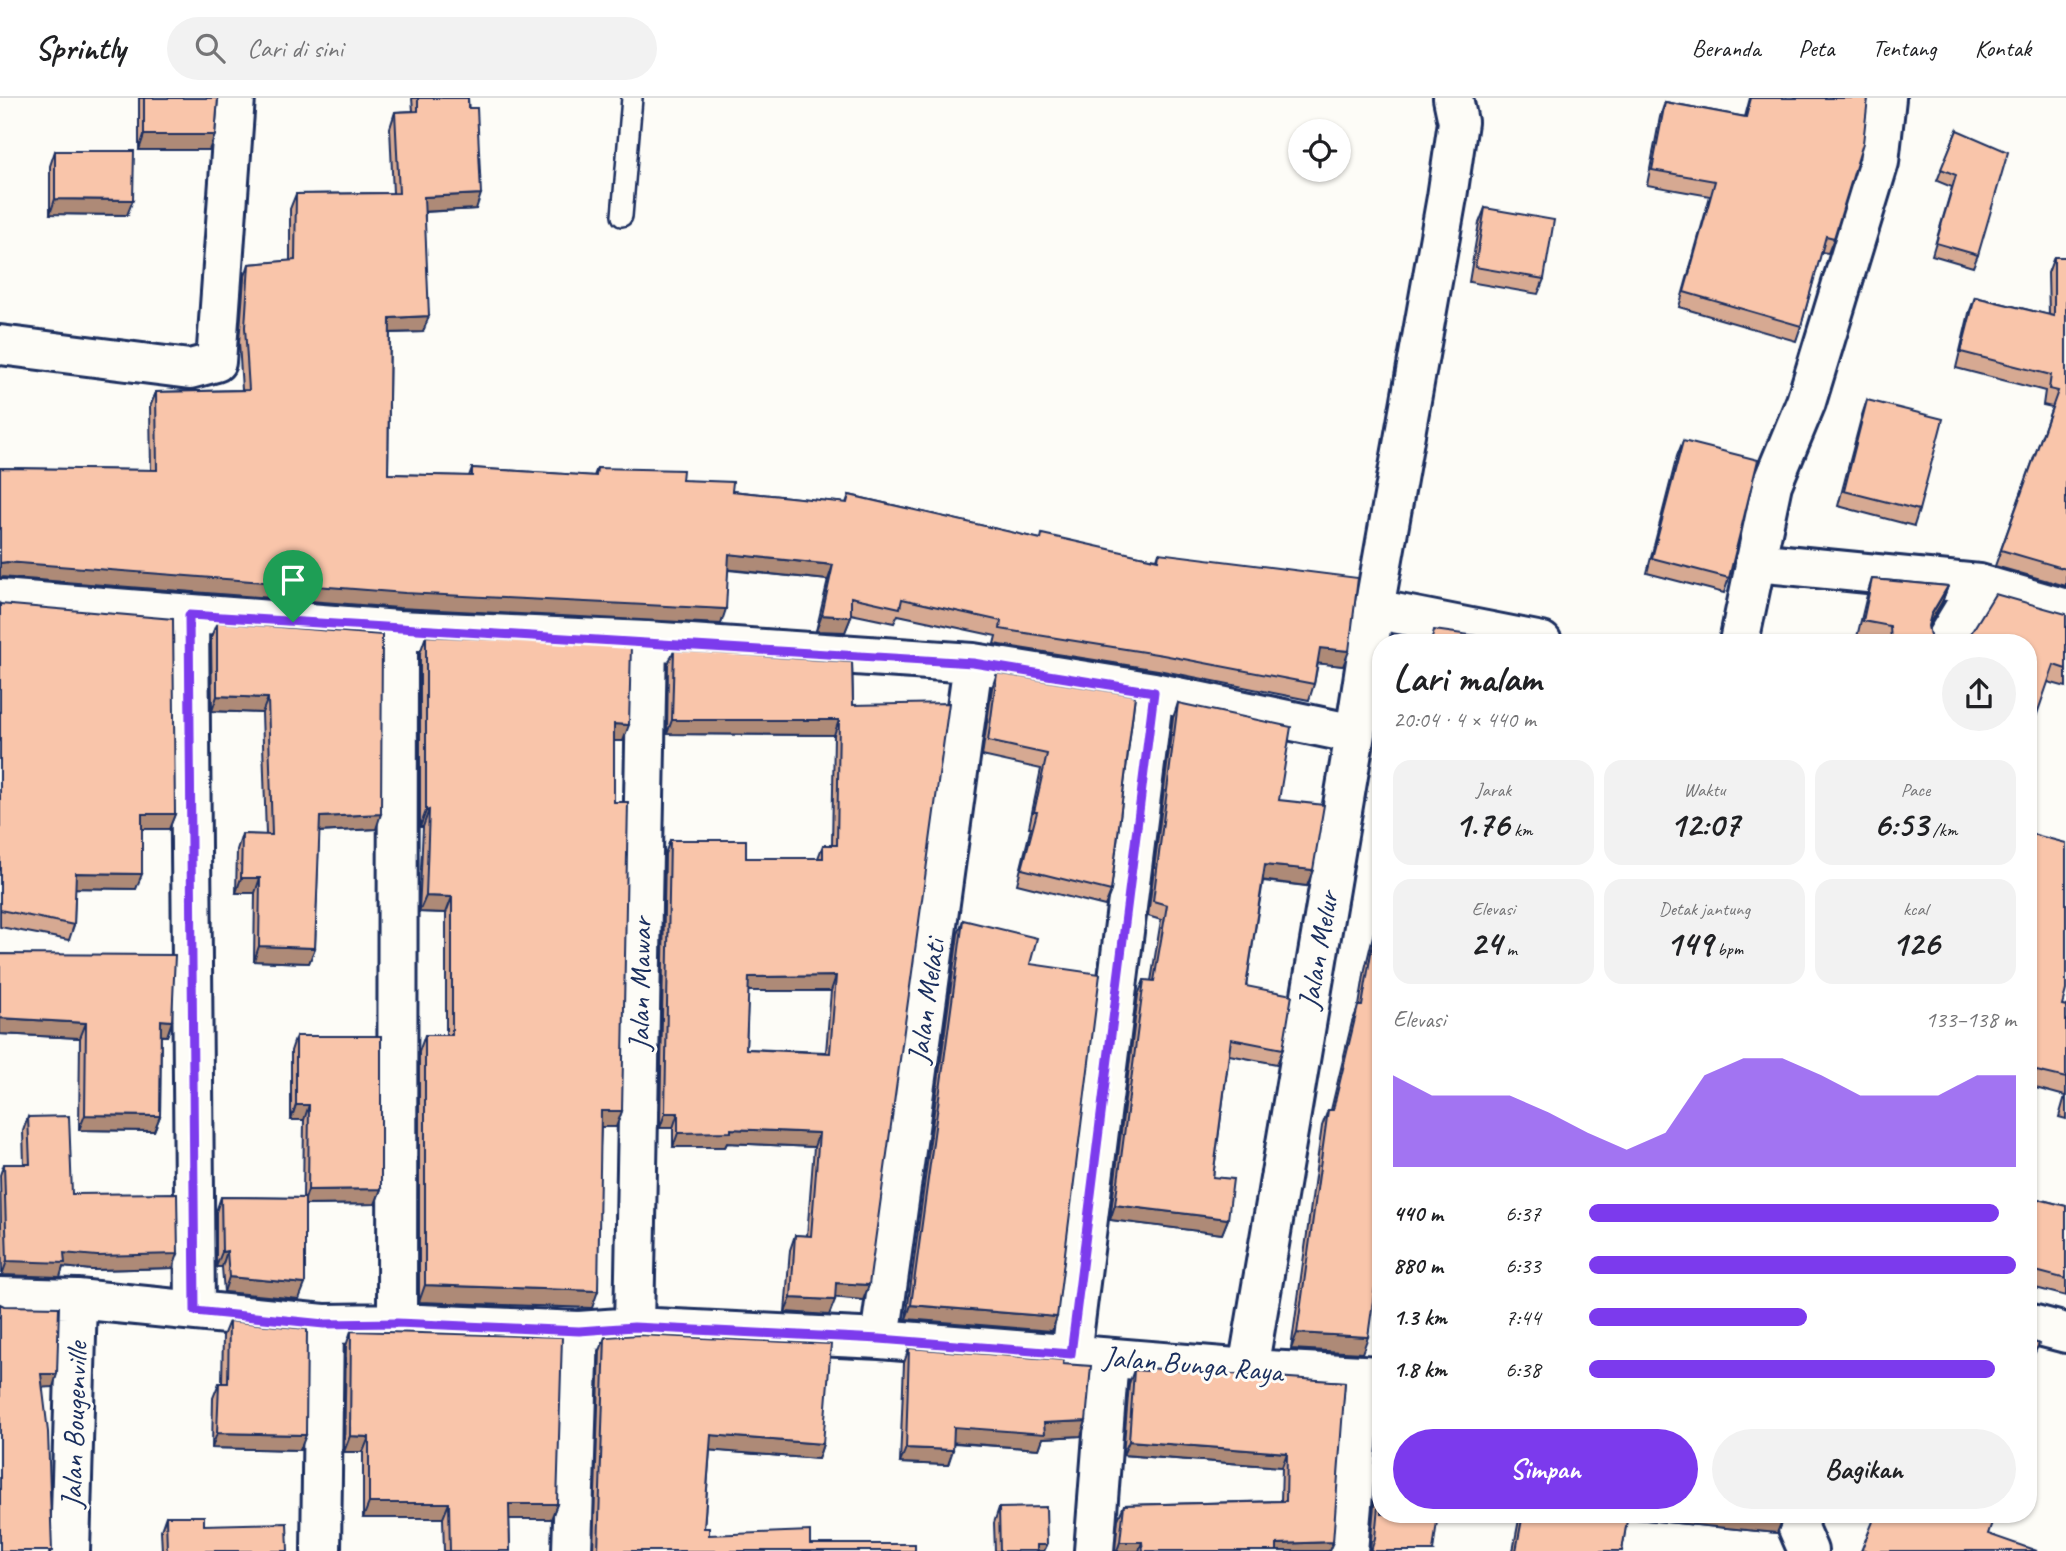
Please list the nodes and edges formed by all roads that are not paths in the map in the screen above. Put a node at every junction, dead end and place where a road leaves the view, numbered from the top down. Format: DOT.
graph roads {
  1 [pos="235,98"];
  2 [pos="632,98"];
  3 [pos="1453,98"];
  4 [pos="1886,98"];
  5 [pos="622,216"];
  6 [pos="0,345"];
  7 [pos="1755,562"];
  8 [pos="1979,584"];
  9 [pos="0,599"];
  10 [pos="2066,608"];
  11 [pos="1374,609"];
  12 [pos="189,615"];
  13 [pos="398,630"];
  14 [pos="1501,634"];
  15 [pos="1741,634"];
  16 [pos="1949,634"];
  17 [pos="647,640"];
  18 [pos="973,663"];
  19 [pos="1154,692"];
  20 [pos="1355,734"];
  21 [pos="0,1297"];
  22 [pos="77,1299"];
  23 [pos="195,1311"];
  24 [pos="397,1323"];
  25 [pos="324,1324"];
  26 [pos="2037,1326"];
  27 [pos="634,1327"];
  28 [pos="579,1331"];
  29 [pos="2066,1333"];
  30 [pos="880,1339"];
  31 [pos="1071,1354"];
  32 [pos="1109,1358"];
  33 [pos="1248,1370"];
  34 [pos="1372,1376"];
  35 [pos="1799,1523"];
  36 [pos="70,1551"];
  37 [pos="321,1551"];
  38 [pos="572,1551"];
  39 [pos="1094,1551"];
  40 [pos="1348,1551"];
  41 [pos="1808,1551"];
  1 -- 6 [label="street"];
  2 -- 5 [label="lane"];
  3 -- 11 [label="street, Jalan Melur"];
  4 -- 7 [label="street"];
  7 -- 8 [label="street"];
  7 -- 15 [label="street"];
  8 -- 10 [label="street"];
  8 -- 16 [label="street"];
  9 -- 12 [label="street"];
  11 -- 14 [label="street"];
  11 -- 20 [label="street, Jalan Melur"];
  12 -- 13 [label="street"];
  12 -- 23 [label="street"];
  13 -- 17 [label="street"];
  13 -- 24 [label="street"];
  17 -- 18 [label="street"];
  17 -- 27 [label="street, Jalan Mawar"];
  18 -- 19 [label="street"];
  18 -- 30 [label="street, Jalan Melati"];
  19 -- 20 [label="street"];
  19 -- 31 [label="street"];
  20 -- 33 [label="street, Jalan Melur"];
  21 -- 22 [label="street, Jalan Bunga Raya"];
  22 -- 23 [label="street, Jalan Bunga Raya"];
  22 -- 36 [label="street, Jalan Bougenville"];
  23 -- 25 [label="street, Jalan Bunga Raya"];
  24 -- 25 [label="street, Jalan Bunga Raya"];
  24 -- 28 [label="street, Jalan Bunga Raya"];
  25 -- 37 [label="street"];
  26 -- 29 [label="street"];
  27 -- 28 [label="street, Jalan Bunga Raya"];
  27 -- 30 [label="street, Jalan Bunga Raya"];
  28 -- 38 [label="street"];
  30 -- 31 [label="street, Jalan Bunga Raya"];
  31 -- 32 [label="street, Jalan Bunga Raya"];
  32 -- 33 [label="street, Jalan Bunga Raya"];
  32 -- 39 [label="street"];
  33 -- 34 [label="street, Jalan Bunga Raya"];
  34 -- 40 [label="street"];
  35 -- 41 [label="street"];
}
